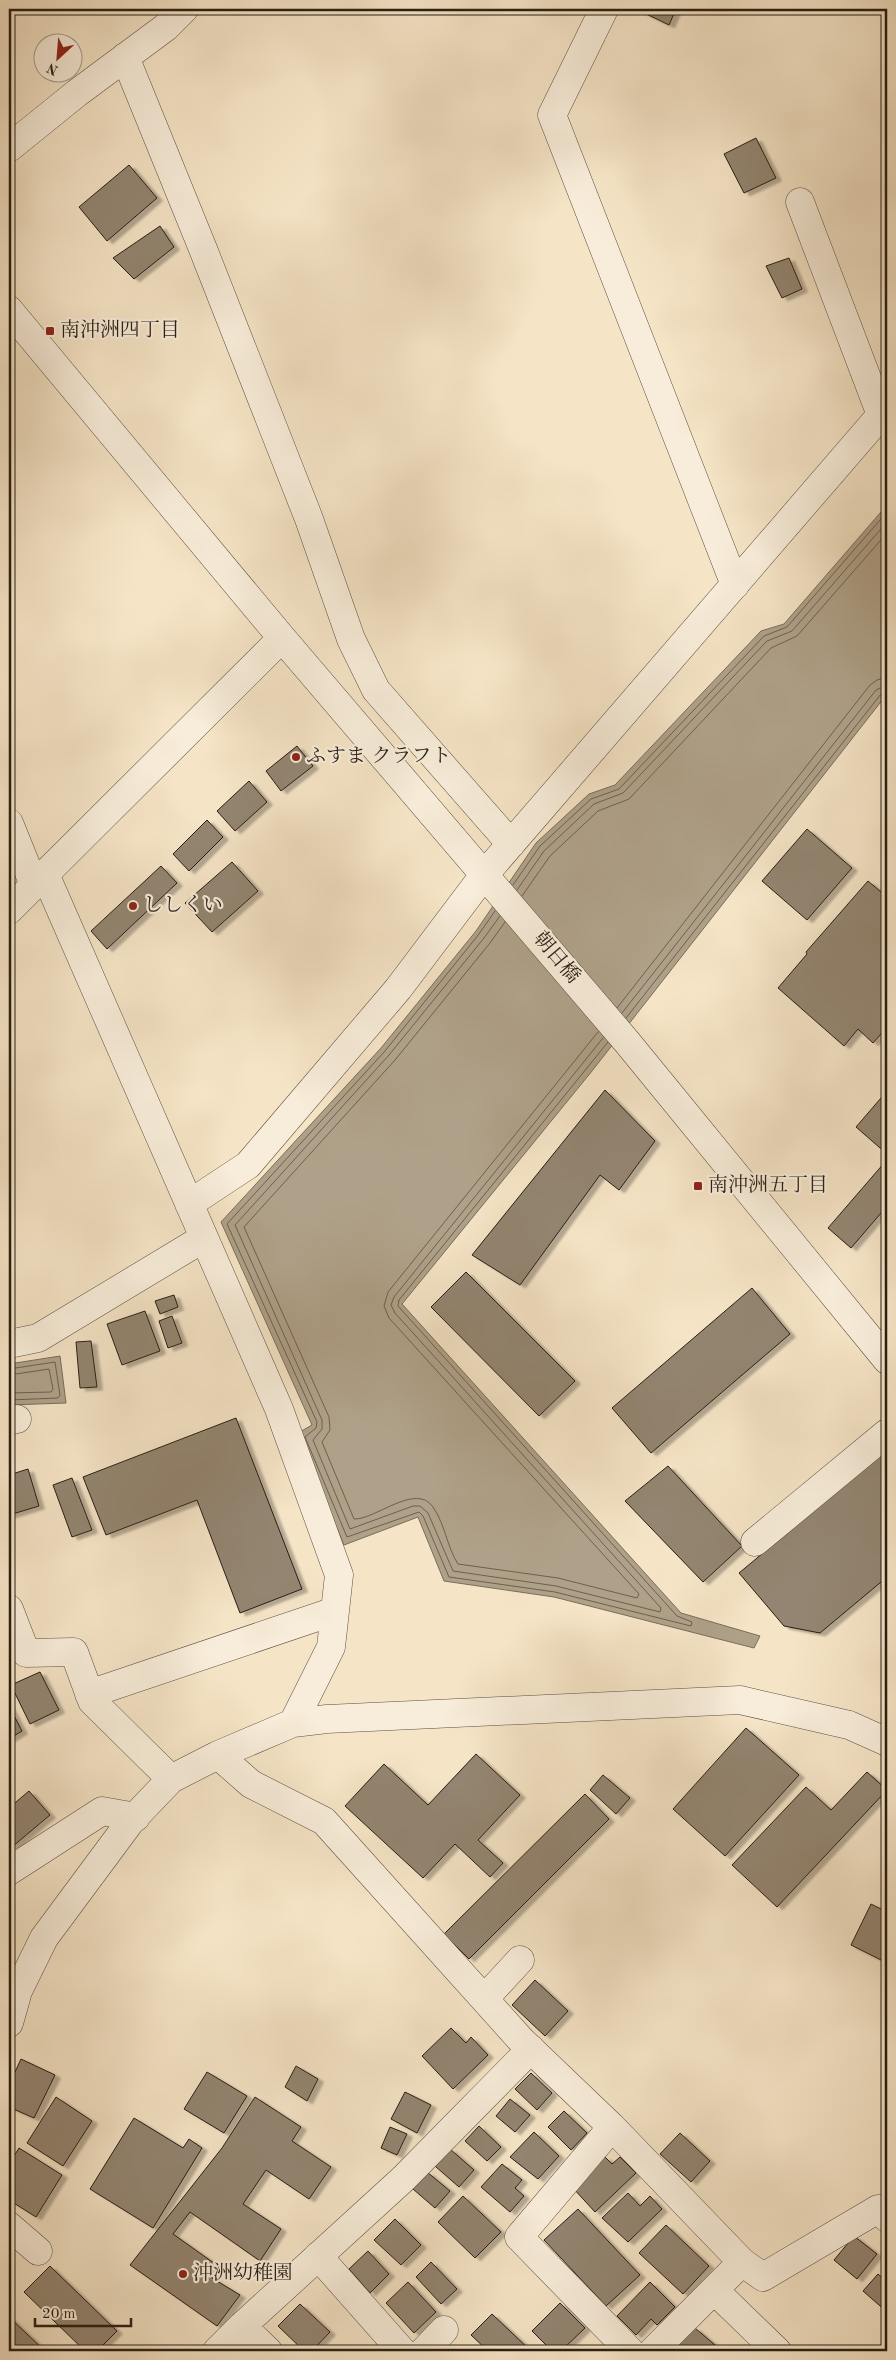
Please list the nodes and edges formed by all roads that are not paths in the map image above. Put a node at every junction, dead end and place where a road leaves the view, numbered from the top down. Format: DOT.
graph roads {
  1 [pos="184,9"];
  2 [pos="604,9"];
  3 [pos="125,58"];
  4 [pos="9,148"];
  5 [pos="800,202"];
  6 [pos="9,310"];
  7 [pos="884,411"];
  8 [pos="735,585"];
  9 [pos="282,638"];
  10 [pos="9,823"];
  11 [pos="511,844"];
  12 [pos="484,875"];
  13 [pos="39,880"];
  14 [pos="9,910"];
  15 [pos="189,1204"];
  16 [pos="204,1238"];
  17 [pos="9,1344"];
  18 [pos="887,1360"];
  19 [pos="887,1432"];
  20 [pos="755,1542"];
  21 [pos="9,1609"];
  22 [pos="335,1611"];
  23 [pos="89,1694"];
  24 [pos="293,1723"];
  25 [pos="887,1742"];
  26 [pos="218,1755"];
  27 [pos="171,1779"];
  28 [pos="136,1816"];
  29 [pos="9,1871"];
  30 [pos="520,1960"];
  31 [pos="485,1998"];
  32 [pos="9,2023"];
  33 [pos="531,2049"];
  34 [pos="612,2127"];
  35 [pos="887,2218"];
  36 [pos="9,2226"];
  37 [pos="38,2250"];
  38 [pos="318,2256"];
  39 [pos="742,2262"];
  40 [pos="714,2290"];
  41 [pos="242,2326"];
  42 [pos="444,2330"];
  43 [pos="217,2351"];
  44 [pos="268,2351"];
  45 [pos="402,2351"];
  46 [pos="424,2351"];
  47 [pos="630,2351"];
  48 [pos="653,2351"];
  49 [pos="777,2351"];
  1 -- 3 [label="street"];
  2 -- 8 [label="street"];
  3 -- 4 [label="street"];
  3 -- 11 [label="street"];
  5 -- 7 [label="street"];
  6 -- 9 [label="street, 朝日橋"];
  7 -- 8 [label="street"];
  8 -- 11 [label="street"];
  9 -- 12 [label="street, 朝日橋"];
  9 -- 13 [label="street"];
  10 -- 13 [label="street"];
  11 -- 12 [label="street"];
  12 -- 15 [label="street"];
  12 -- 18 [label="street, 朝日橋"];
  13 -- 14 [label="street"];
  13 -- 15 [label="street"];
  15 -- 16 [label="street"];
  16 -- 17 [label="street"];
  16 -- 22 [label="street"];
  19 -- 20 [label="street"];
  21 -- 23 [label="street"];
  22 -- 23 [label="street"];
  22 -- 24 [label="street"];
  23 -- 27 [label="street"];
  24 -- 25 [label="street"];
  24 -- 26 [label="street"];
  26 -- 27 [label="street"];
  26 -- 31 [label="street"];
  27 -- 28 [label="street"];
  28 -- 29 [label="street"];
  28 -- 32 [label="street"];
  30 -- 31 [label="street"];
  31 -- 33 [label="street"];
  33 -- 34 [label="street"];
  33 -- 38 [label="street"];
  34 -- 39 [label="street"];
  34 -- 47 [label="street"];
  35 -- 39 [label="street"];
  36 -- 37 [label="street"];
  38 -- 41 [label="street"];
  38 -- 45 [label="street"];
  39 -- 40 [label="street"];
  40 -- 48 [label="street"];
  40 -- 49 [label="street"];
  41 -- 43 [label="street"];
  41 -- 44 [label="street"];
  42 -- 46 [label="street"];
}
